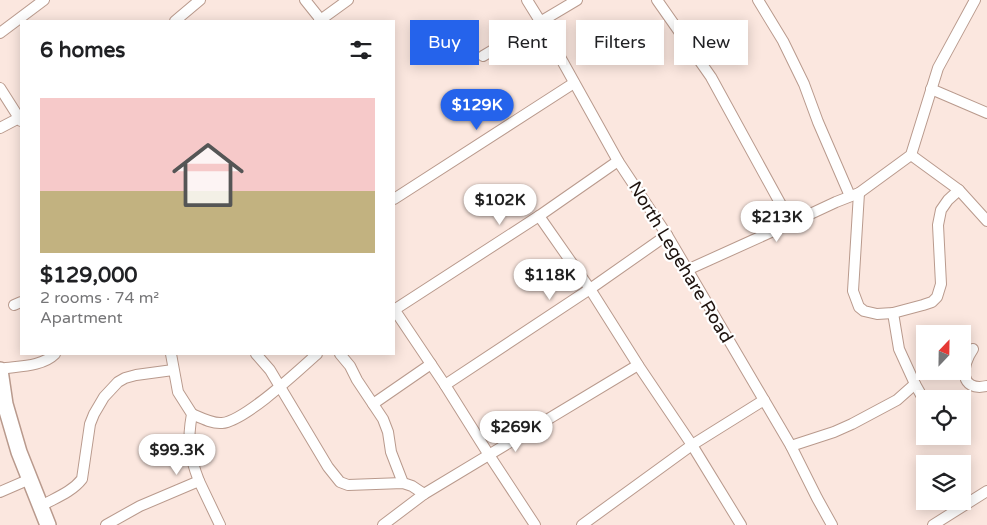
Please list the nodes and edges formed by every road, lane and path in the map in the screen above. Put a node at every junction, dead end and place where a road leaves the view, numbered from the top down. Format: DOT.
graph roads {
  1 [pos="44,0"];
  2 [pos="200,0"];
  3 [pos="305,0"];
  4 [pos="348,0"];
  5 [pos="527,0"];
  6 [pos="577,0"];
  7 [pos="657,0"];
  8 [pos="758,0"];
  9 [pos="975,0"];
  10 [pos="176,20"];
  11 [pos="320,20"];
  12 [pos="539,20"];
  13 [pos="542,20"];
  14 [pos="0,32"];
  15 [pos="489,52"];
  16 [pos="483,56"];
  17 [pos="564,65"];
  18 [pos="574,83"];
  19 [pos="0,88"];
  20 [pos="931,90"];
  21 [pos="987,113"];
  22 [pos="19,119"];
  23 [pos="0,128"];
  24 [pos="911,155"];
  25 [pos="618,161"];
  26 [pos="959,190"];
  27 [pos="854,195"];
  28 [pos="395,196"];
  29 [pos="539,216"];
  30 [pos="987,221"];
  31 [pos="791,224"];
  32 [pos="667,235"];
  33 [pos="687,270"];
  34 [pos="590,289"];
  35 [pos="395,308"];
  36 [pos="395,310"];
  37 [pos="893,313"];
  38 [pos="973,349"];
  39 [pos="54,355"];
  40 [pos="170,355"];
  41 [pos="257,355"];
  42 [pos="316,355"];
  43 [pos="341,355"];
  44 [pos="431,364"];
  45 [pos="638,365"];
  46 [pos="0,369"];
  47 [pos="174,370"];
  48 [pos="915,384"];
  49 [pos="445,385"];
  50 [pos="280,386"];
  51 [pos="987,386"];
  52 [pos="918,390"];
  53 [pos="764,400"];
  54 [pos="373,404"];
  55 [pos="192,414"];
  56 [pos="692,445"];
  57 [pos="791,446"];
  58 [pos="489,455"];
  59 [pos="30,479"];
  60 [pos="199,481"];
  61 [pos="403,483"];
  62 [pos="987,491"];
  63 [pos="0,492"];
  64 [pos="424,494"];
  65 [pos="41,506"];
  66 [pos="48,525"];
  67 [pos="106,525"];
  68 [pos="220,525"];
  69 [pos="383,525"];
  70 [pos="535,525"];
  71 [pos="582,525"];
  72 [pos="741,525"];
  73 [pos="832,525"];
  74 [pos="933,525"];
  1 -- 14 [label="street"];
  2 -- 10 [label="street"];
  3 -- 11 [label="street"];
  4 -- 11 [label="street"];
  5 -- 12 [label="street, North Legehare Road"];
  6 -- 13 [label="street"];
  7 -- 31 [label="street"];
  8 -- 27 [label="street"];
  9 -- 20 [label="street"];
  15 -- 16 [label="street"];
  17 -- 18 [label="street, North Legehare Road"];
  18 -- 25 [label="street, North Legehare Road"];
  18 -- 28 [label="street"];
  19 -- 22 [label="street"];
  20 -- 21 [label="street"];
  20 -- 24 [label="street"];
  22 -- 23 [label="street"];
  24 -- 26 [label="street"];
  24 -- 27 [label="street"];
  25 -- 29 [label="street"];
  25 -- 32 [label="street, North Legehare Road"];
  26 -- 30 [label="street"];
  26 -- 37 [label="street"];
  27 -- 31 [label="street"];
  27 -- 37 [label="street"];
  29 -- 34 [label="street"];
  29 -- 35 [label="street"];
  31 -- 33 [label="street"];
  32 -- 33 [label="street, North Legehare Road"];
  32 -- 34 [label="street"];
  33 -- 53 [label="street, North Legehare Road"];
  34 -- 45 [label="street"];
  34 -- 49 [label="street"];
  36 -- 44 [label="street"];
  37 -- 48 [label="street"];
  38 -- 51 [label="street"];
  39 -- 46 [label="street"];
  40 -- 47 [label="street"];
  41 -- 50 [label="street"];
  42 -- 50 [label="street"];
  43 -- 54 [label="street"];
  44 -- 49 [label="street"];
  44 -- 54 [label="street"];
  45 -- 56 [label="street"];
  45 -- 58 [label="street"];
  46 -- 59 [label="main road"];
  47 -- 55 [label="street"];
  47 -- 65 [label="street"];
  48 -- 52 [label="street"];
  48 -- 57 [label="street"];
  49 -- 58 [label="street"];
  50 -- 55 [label="street"];
  50 -- 61 [label="street"];
  53 -- 56 [label="street"];
  53 -- 57 [label="street, North Legehare Road"];
  54 -- 61 [label="street"];
  55 -- 60 [label="street"];
  56 -- 71 [label="street"];
  56 -- 72 [label="street"];
  57 -- 73 [label="street, North Legehare Road"];
  58 -- 64 [label="street"];
  58 -- 70 [label="street"];
  59 -- 63 [label="street"];
  59 -- 65 [label="main road"];
  60 -- 67 [label="street"];
  60 -- 68 [label="street"];
  61 -- 64 [label="street"];
  62 -- 74 [label="street"];
  64 -- 69 [label="street"];
  65 -- 66 [label="main road"];
}
